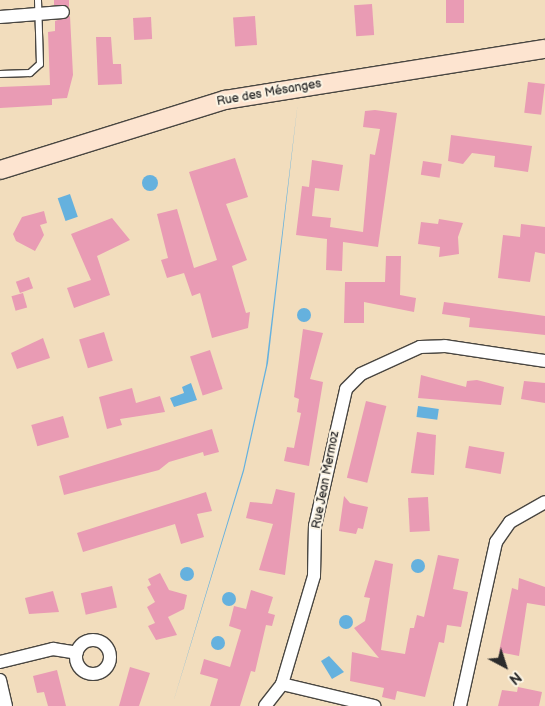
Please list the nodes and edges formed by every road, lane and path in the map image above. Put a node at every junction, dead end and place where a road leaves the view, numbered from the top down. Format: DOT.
graph roads {
  1 [pos="38,0"];
  2 [pos="63,12"];
  3 [pos="39,14"];
  4 [pos="0,17"];
  5 [pos="545,49"];
  6 [pos="0,74"];
  7 [pos="0,170"];
  8 [pos="545,361"];
  9 [pos="545,502"];
  10 [pos="77,653"];
  11 [pos="0,662"];
  12 [pos="0,680"];
  13 [pos="282,684"];
  14 [pos="6,706"];
  15 [pos="265,706"];
  16 [pos="374,706"];
  17 [pos="460,706"];
  1 -- 3 [label="lane"];
  2 -- 3 [label="street"];
  3 -- 4 [label="street"];
  3 -- 6 [label="lane"];
  5 -- 7 [label="main road, Rue des Mésanges"];
  8 -- 13 [label="street, Rue Jean Mermoz"];
  9 -- 17 [label="street"];
  10 -- 11 [label="street"];
  12 -- 14 [label="street"];
  13 -- 15 [label="street"];
  13 -- 16 [label="street"];
}
